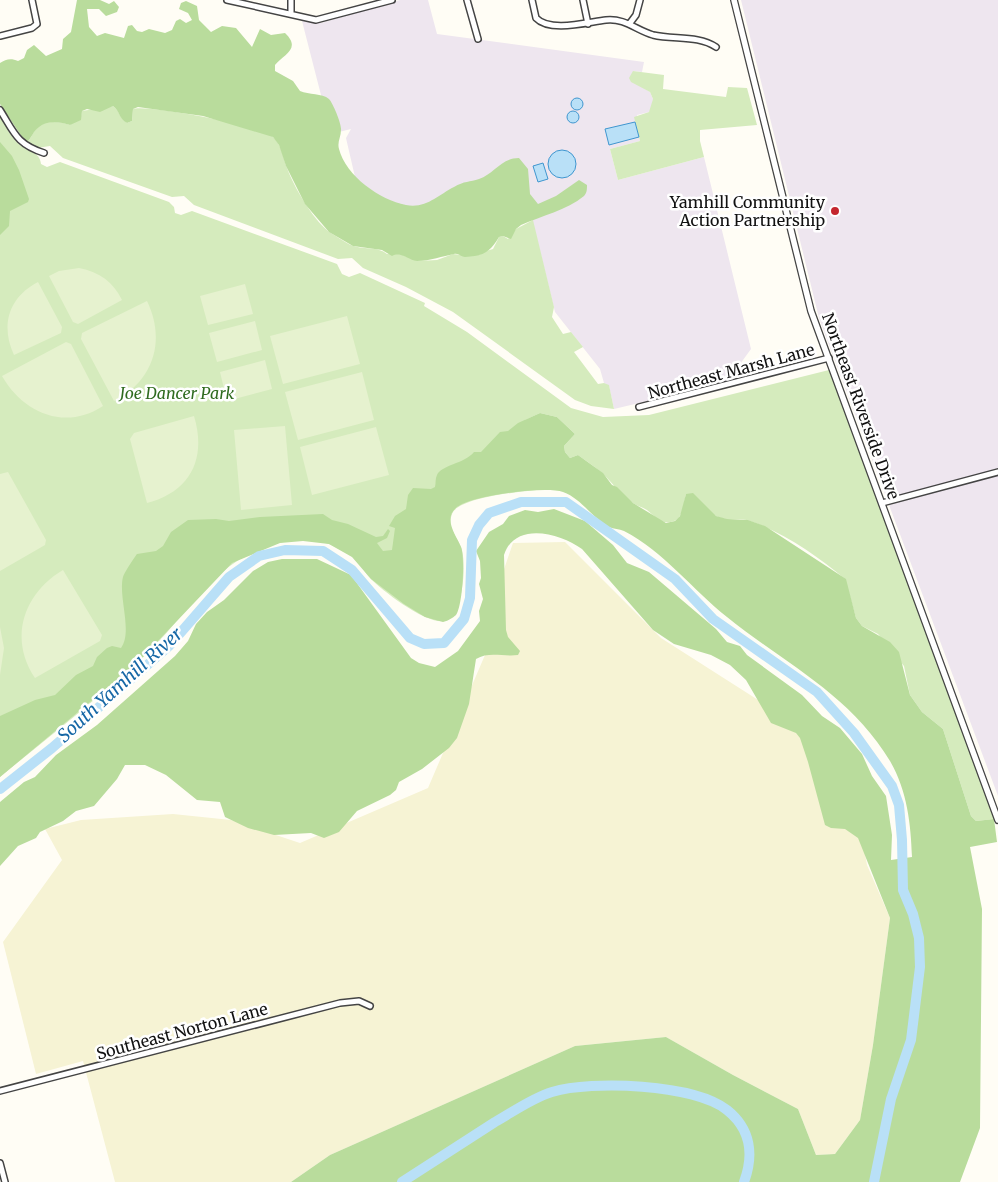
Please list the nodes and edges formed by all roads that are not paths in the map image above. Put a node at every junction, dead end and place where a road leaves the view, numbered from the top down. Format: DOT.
graph roads {
  1 [pos="32,0"];
  2 [pos="227,0"];
  3 [pos="291,0"];
  4 [pos="392,0"];
  5 [pos="467,0"];
  6 [pos="532,0"];
  7 [pos="583,0"];
  8 [pos="640,0"];
  9 [pos="734,0"];
  10 [pos="291,14"];
  11 [pos="630,23"];
  12 [pos="588,24"];
  13 [pos="0,36"];
  14 [pos="478,39"];
  15 [pos="716,47"];
  16 [pos="0,110"];
  17 [pos="44,153"];
  18 [pos="828,358"];
  19 [pos="639,407"];
  20 [pos="998,472"];
  21 [pos="882,503"];
  22 [pos="997,811"];
  23 [pos="998,820"];
  24 [pos="370,1006"];
  25 [pos="0,1091"];
  26 [pos="0,1163"];
  27 [pos="5,1182"];
  1 -- 13 [label="street"];
  2 -- 10 [label="street"];
  3 -- 10 [label="street"];
  4 -- 10 [label="street"];
  5 -- 14 [label="street"];
  6 -- 12 [label="street"];
  7 -- 12 [label="street"];
  8 -- 11 [label="street"];
  9 -- 18 [label="street, Northeast Riverside Drive"];
  11 -- 12 [label="street"];
  11 -- 15 [label="street"];
  16 -- 17 [label="street"];
  18 -- 19 [label="street, Northeast Marsh Lane"];
  18 -- 21 [label="street, Northeast Riverside Drive"];
  20 -- 21 [label="street"];
  21 -- 22 [label="street, Northeast Riverside Drive"];
  22 -- 23 [label="street, Northeast Riverside Drive"];
  24 -- 25 [label="street, Southeast Norton Lane"];
  26 -- 27 [label="street"];
}
